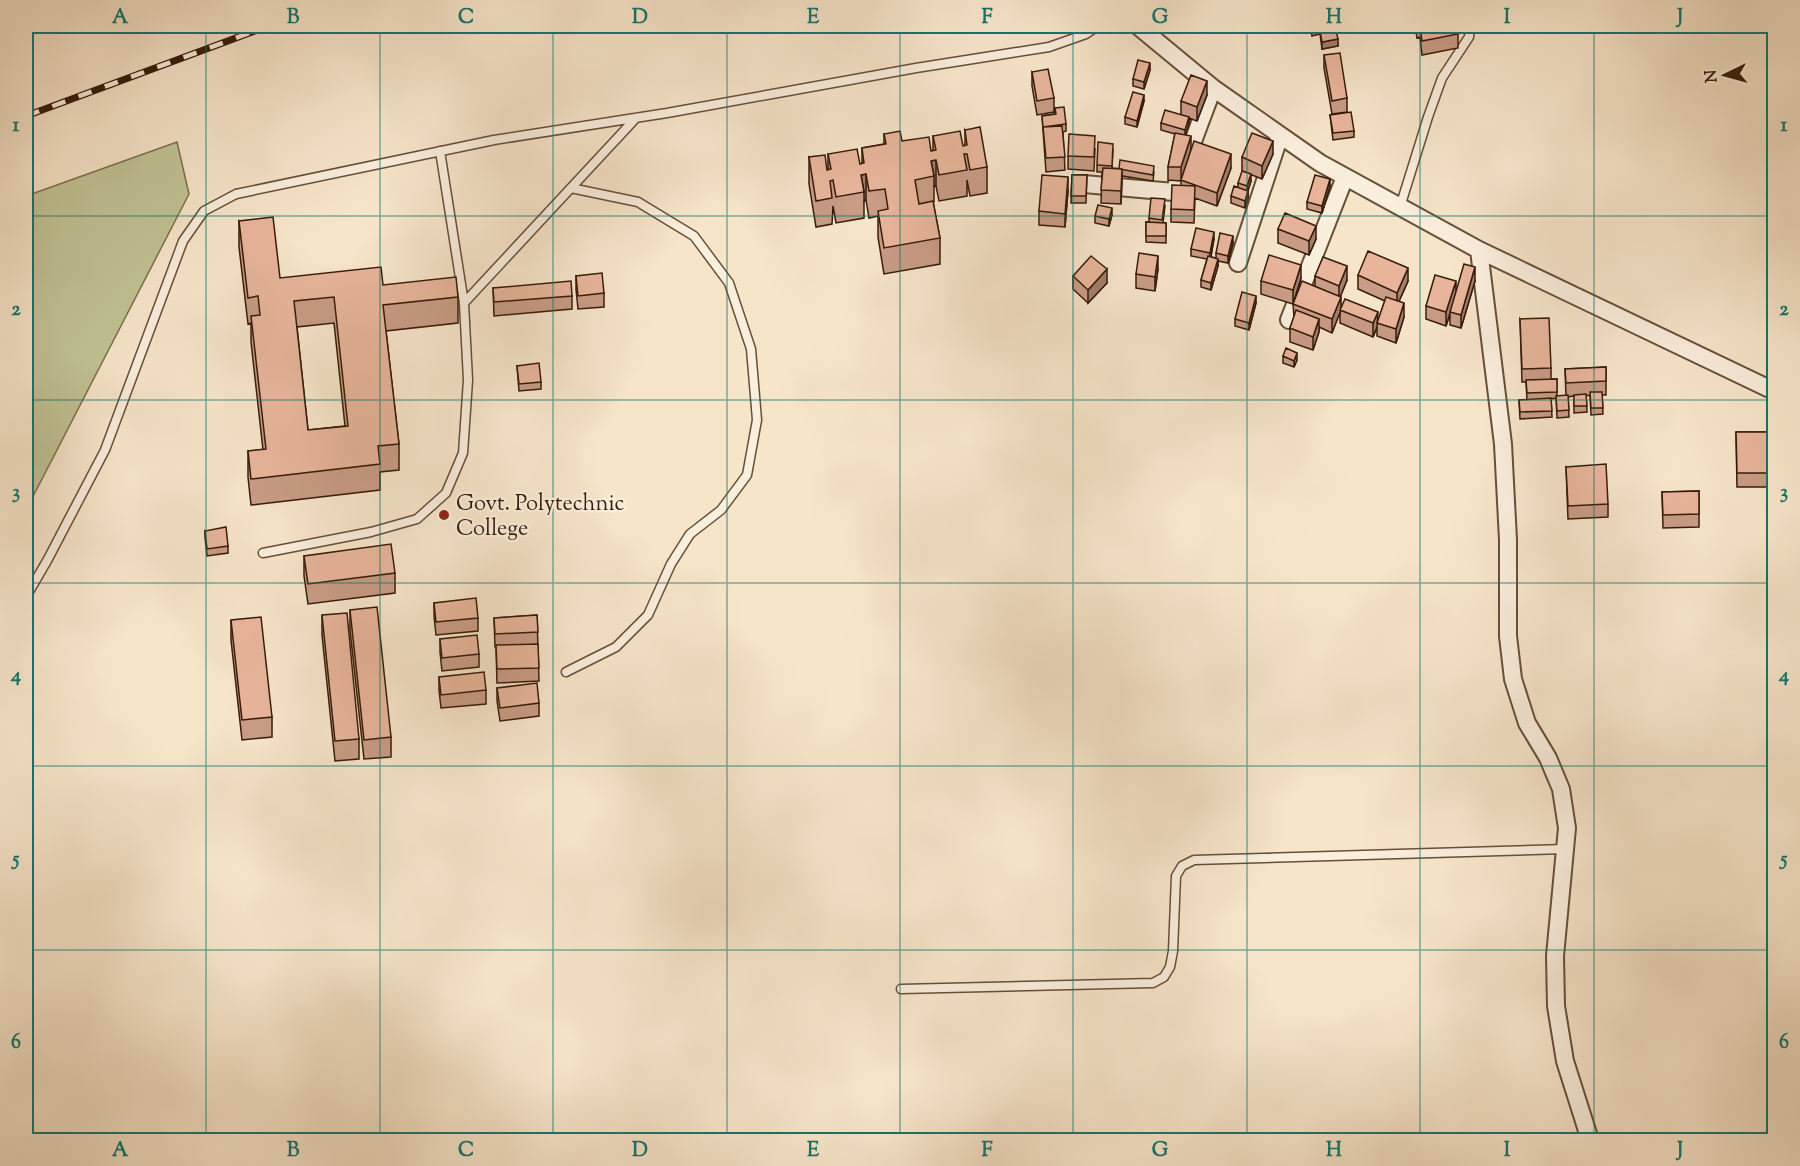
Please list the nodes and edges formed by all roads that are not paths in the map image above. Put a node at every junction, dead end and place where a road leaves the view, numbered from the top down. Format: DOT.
graph roads {
  1 [pos="1098,26"];
  2 [pos="1138,26"];
  3 [pos="1470,26"];
  4 [pos="1213,87"];
  5 [pos="636,118"];
  6 [pos="1280,135"];
  7 [pos="440,151"];
  8 [pos="1345,177"];
  9 [pos="1084,184"];
  10 [pos="571,188"];
  11 [pos="1400,207"];
  12 [pos="1479,250"];
  13 [pos="1238,263"];
  14 [pos="464,303"];
  15 [pos="1289,320"];
  16 [pos="1774,391"];
  17 [pos="263,553"];
  18 [pos="26,597"];
  19 [pos="566,672"];
  20 [pos="1564,849"];
  21 [pos="901,989"];
  22 [pos="1590,1140"];
  1 -- 5 [label="lane"];
  2 -- 4 [label="street"];
  3 -- 11 [label="lane"];
  4 -- 6 [label="street"];
  4 -- 9 [label="street"];
  5 -- 7 [label="lane"];
  5 -- 10 [label="lane"];
  6 -- 8 [label="street"];
  6 -- 13 [label="street"];
  7 -- 14 [label="lane"];
  7 -- 18 [label="lane"];
  8 -- 11 [label="street"];
  8 -- 15 [label="street"];
  10 -- 14 [label="lane"];
  10 -- 19 [label="lane"];
  11 -- 12 [label="street"];
  12 -- 16 [label="street"];
  12 -- 20 [label="street"];
  14 -- 17 [label="lane"];
  20 -- 21 [label="lane"];
  20 -- 22 [label="street"];
}
